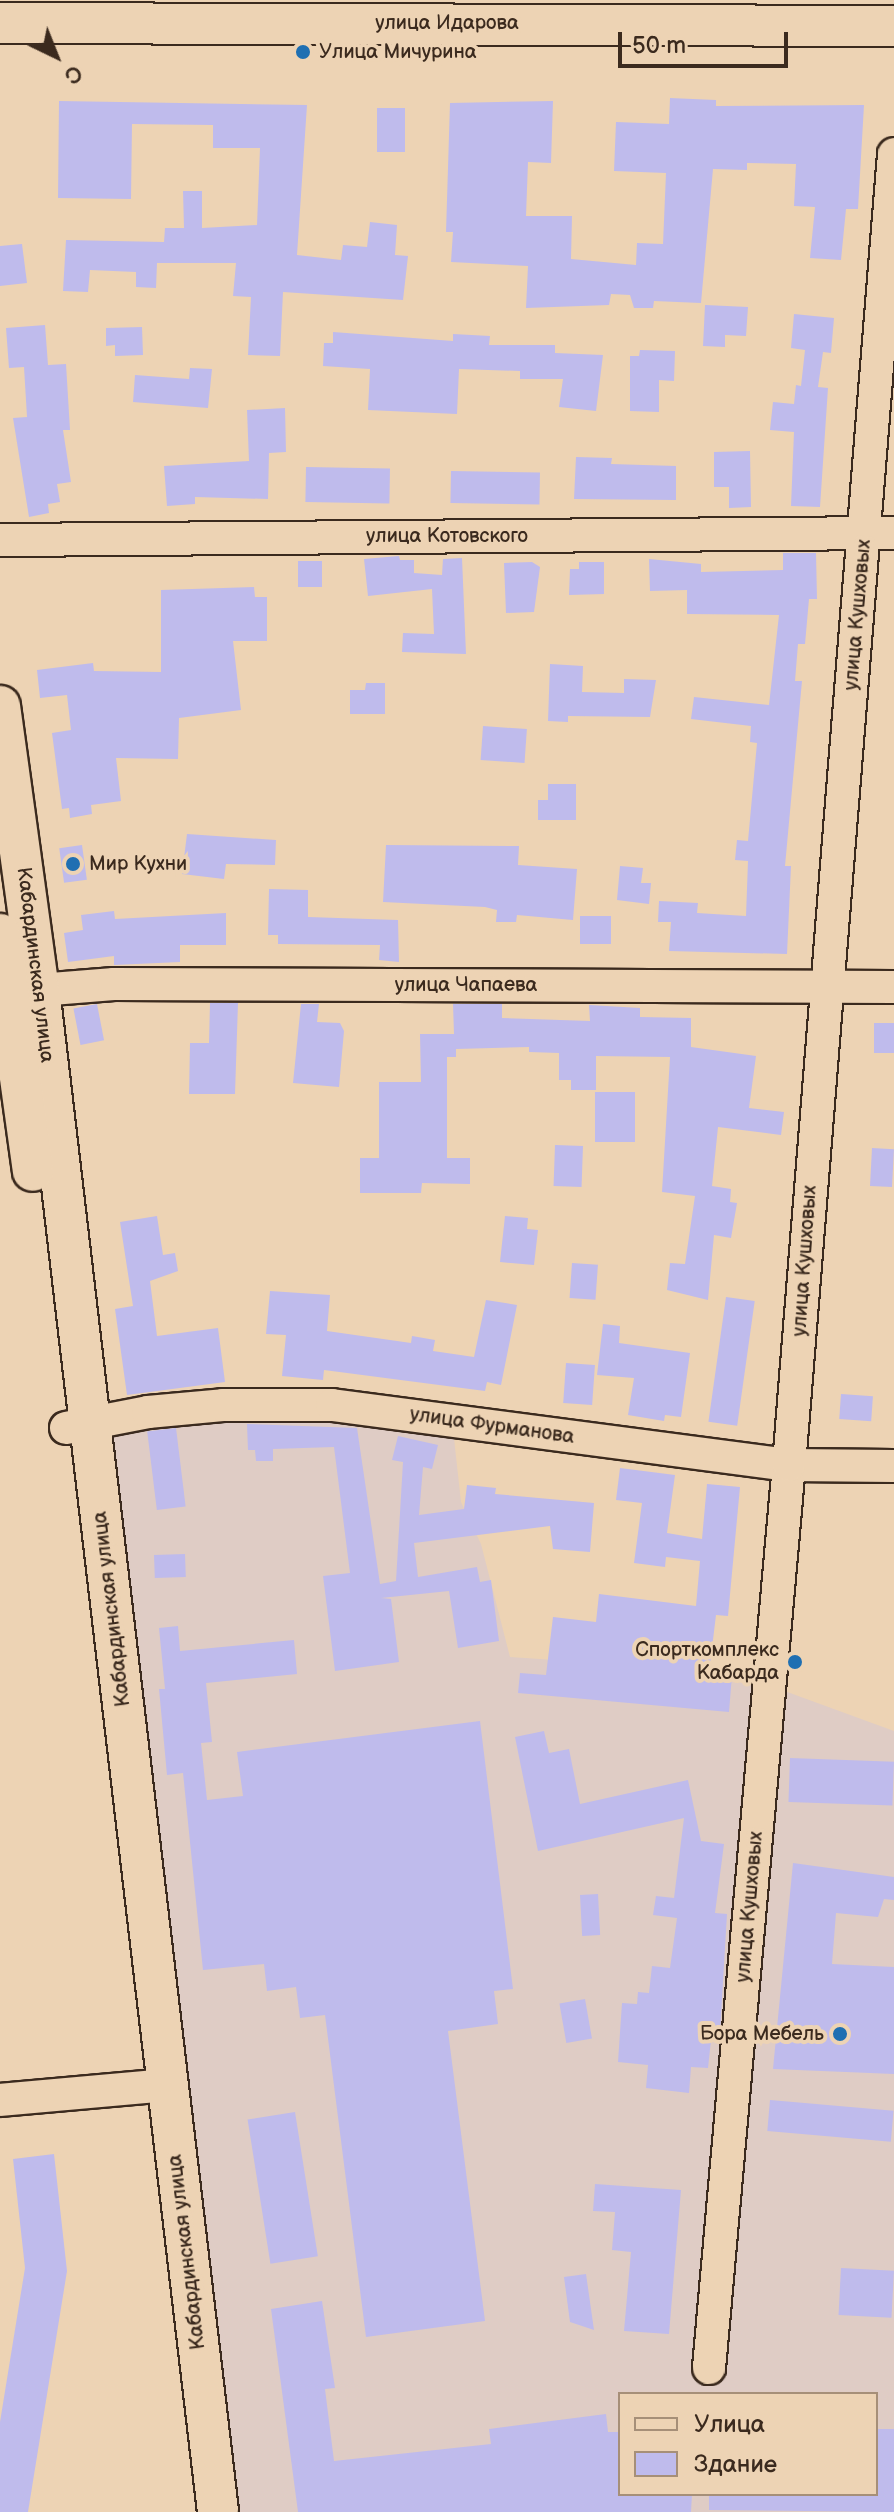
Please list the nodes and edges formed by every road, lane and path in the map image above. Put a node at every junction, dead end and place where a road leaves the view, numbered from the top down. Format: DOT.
graph roads {
  1 [pos="0,23"];
  2 [pos="894,26"];
  3 [pos="894,154"];
  4 [pos="880,533"];
  5 [pos="0,540"];
  6 [pos="0,706"];
  7 [pos="0,934"];
  8 [pos="826,986"];
  9 [pos="894,987"];
  10 [pos="39,990"];
  11 [pos="78,1426"];
  12 [pos="789,1465"];
  13 [pos="894,1466"];
  14 [pos="155,2087"];
  15 [pos="0,2100"];
  16 [pos="709,2368"];
  17 [pos="192,2512"];
  18 [pos="218,2512"];
  1 -- 2 [label="main road, улица Идарова"];
  3 -- 4 [label="street, улица Кушховых"];
  4 -- 5 [label="street, улица Котовского"];
  4 -- 8 [label="street, улица Кушховых"];
  6 -- 10 [label="main road, Кабардинская улица"];
  7 -- 11 [label="main road, Кабардинская улица"];
  8 -- 9 [label="street, улица Чапаева"];
  8 -- 10 [label="street, улица Чапаева"];
  8 -- 12 [label="street, улица Кушховых"];
  10 -- 11 [label="main road, Кабардинская улица"];
  11 -- 12 [label="street, улица Фурманова"];
  11 -- 14 [label="main road, Кабардинская улица"];
  12 -- 13 [label="street, улица Фурманова"];
  12 -- 16 [label="street, улица Кушховых"];
  14 -- 15 [label="street"];
  14 -- 17 [label="main road, Кабардинская улица"];
  14 -- 18 [label="main road, Кабардинская улица"];
}
